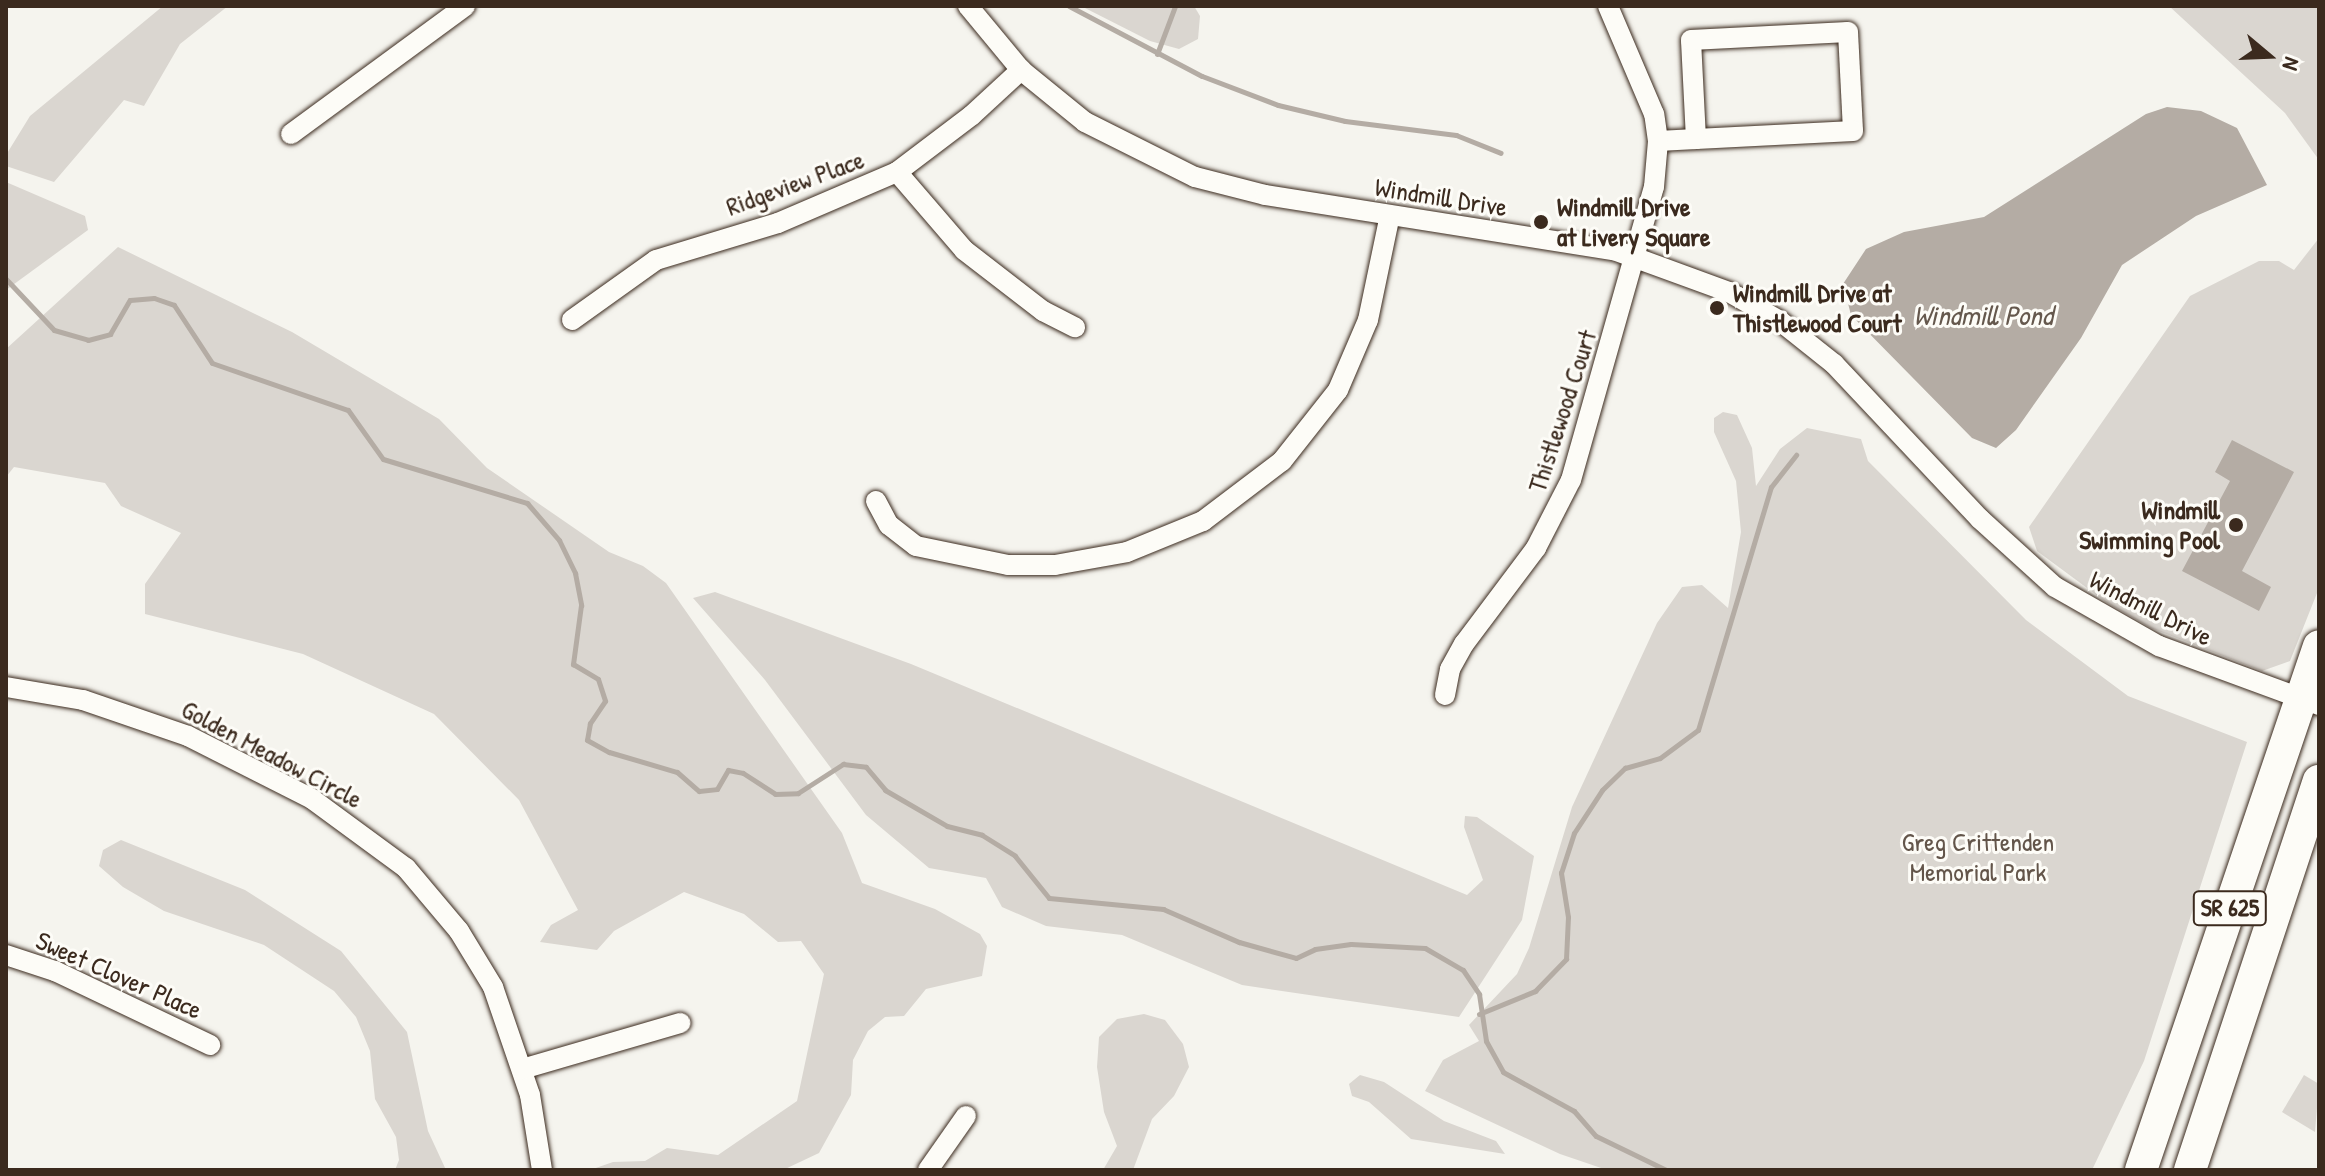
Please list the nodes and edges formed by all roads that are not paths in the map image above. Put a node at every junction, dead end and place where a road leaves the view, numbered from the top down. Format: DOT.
graph roads {
  1 [pos="465,6"];
  2 [pos="968,6"];
  3 [pos="1608,6"];
  4 [pos="1021,70"];
  5 [pos="291,134"];
  6 [pos="1696,139"];
  7 [pos="1658,141"];
  8 [pos="897,172"];
  9 [pos="1390,215"];
  10 [pos="1636,257"];
  11 [pos="572,320"];
  12 [pos="1075,327"];
  13 [pos="876,501"];
  14 [pos="2319,646"];
  15 [pos="6,687"];
  16 [pos="1445,695"];
  17 [pos="2310,702"];
  18 [pos="2319,781"];
  19 [pos="6,955"];
  20 [pos="680,1023"];
  21 [pos="210,1045"];
  22 [pos="522,1069"];
  23 [pos="966,1116"];
  24 [pos="542,1170"];
  25 [pos="928,1170"];
  26 [pos="2141,1170"];
  27 [pos="2190,1170"];
  1 -- 5 [label="street"];
  2 -- 4 [label="street, Windmill Drive"];
  3 -- 7 [label="street, Thistlewood Court"];
  4 -- 8 [label="street, Ridgeview Place"];
  4 -- 9 [label="street, Windmill Drive"];
  6 -- 6 [label="street"];
  6 -- 7 [label="street"];
  7 -- 10 [label="street, Thistlewood Court"];
  8 -- 11 [label="street, Ridgeview Place"];
  8 -- 12 [label="street"];
  9 -- 10 [label="street, Windmill Drive"];
  9 -- 13 [label="street"];
  10 -- 16 [label="street, Thistlewood Court"];
  10 -- 17 [label="street, Windmill Drive"];
  14 -- 17 [label="main road, SR 625"];
  15 -- 22 [label="street, Golden Meadow Circle"];
  17 -- 26 [label="main road, SR 625"];
  18 -- 27 [label="main road, SR 625"];
  19 -- 21 [label="street, Sweet Clover Place"];
  20 -- 22 [label="street"];
  22 -- 24 [label="street, Golden Meadow Circle"];
  23 -- 25 [label="street"];
}
